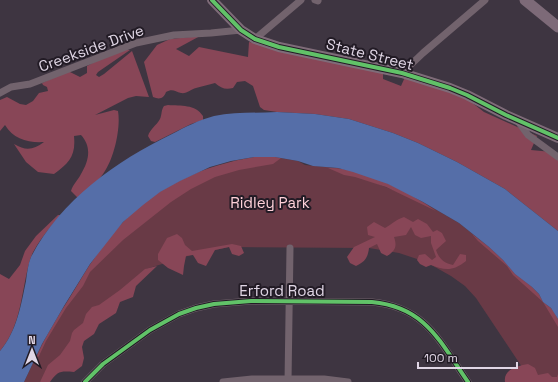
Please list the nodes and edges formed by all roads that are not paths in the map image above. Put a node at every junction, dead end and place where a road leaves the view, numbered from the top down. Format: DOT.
graph roads {
  1 [pos="212,0"];
  2 [pos="301,0"];
  3 [pos="485,0"];
  4 [pos="525,0"];
  5 [pos="558,27"];
  6 [pos="241,30"];
  7 [pos="255,40"];
  8 [pos="402,73"];
  9 [pos="0,91"];
  10 [pos="516,120"];
  11 [pos="558,138"];
  12 [pos="558,157"];
  13 [pos="290,248"];
  14 [pos="289,301"];
  15 [pos="288,381"];
  16 [pos="85,382"];
  17 [pos="223,382"];
  18 [pos="348,382"];
  19 [pos="468,382"];
  1 -- 6 [label="main road, State Street"];
  2 -- 7 [label="street"];
  3 -- 8 [label="street"];
  4 -- 5 [label="main road"];
  6 -- 7 [label="main road, State Street"];
  6 -- 9 [label="street, Creekside Drive"];
  7 -- 8 [label="main road, State Street"];
  8 -- 10 [label="main road, State Street"];
  10 -- 11 [label="main road, State Street"];
  10 -- 12 [label="street"];
  13 -- 14 [label="street"];
  14 -- 15 [label="street"];
  14 -- 16 [label="street, Erford Road"];
  14 -- 19 [label="street, Erford Road"];
  15 -- 17 [label="street"];
  15 -- 18 [label="street"];
}
